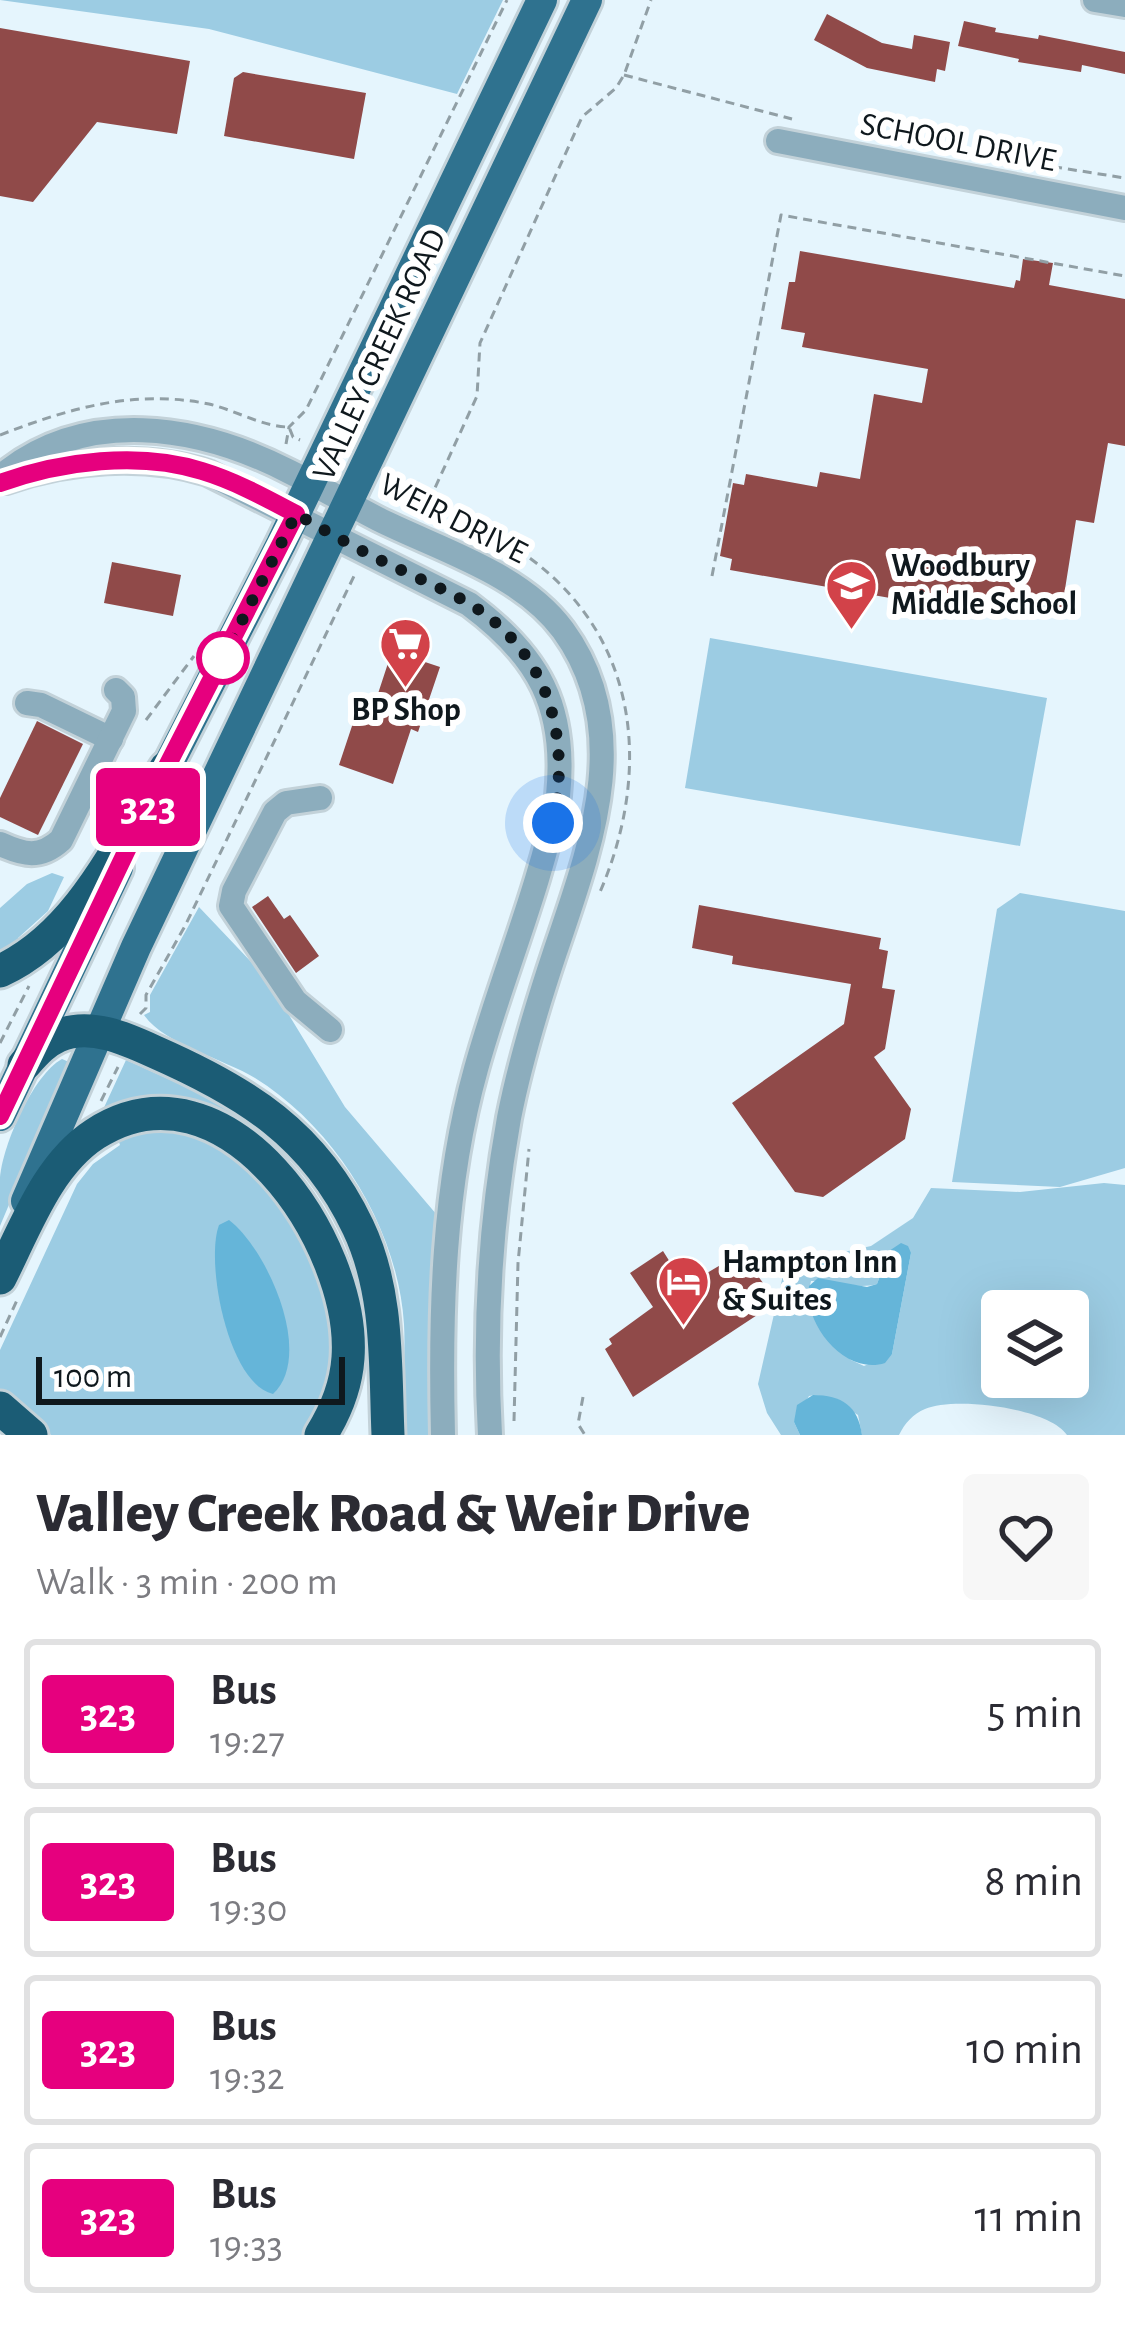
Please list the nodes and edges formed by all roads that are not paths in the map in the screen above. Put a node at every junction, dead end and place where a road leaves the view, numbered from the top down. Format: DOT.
graph roads {
  1 [pos="542,0"];
  2 [pos="587,0"];
  3 [pos="1095,0"];
  4 [pos="1125,5"];
  5 [pos="784,129"];
  6 [pos="1125,208"];
  7 [pos="0,480"];
  8 [pos="311,482"];
  9 [pos="349,503"];
  10 [pos="296,514"];
  11 [pos="334,535"];
  12 [pos="116,690"];
  13 [pos="27,703"];
  14 [pos="111,739"];
  15 [pos="166,768"];
  16 [pos="320,798"];
  17 [pos="0,844"];
  18 [pos="16,975"];
  19 [pos="330,1030"];
  20 [pos="114,1036"];
  21 [pos="12,1054"];
  22 [pos="0,1116"];
  23 [pos="0,1264"];
  24 [pos="0,1278"];
  25 [pos="0,1408"];
  26 [pos="31,1435"];
  27 [pos="321,1435"];
  28 [pos="388,1435"];
  29 [pos="443,1435"];
  30 [pos="490,1435"];
  1 -- 8 [label="main road, VALLEY CREEK ROAD"];
  2 -- 9 [label="main road, VALLEY CREEK ROAD"];
  3 -- 4 [label="street"];
  5 -- 6 [label="street, SCHOOL DRIVE"];
  7 -- 8 [label="street, WEIR DRIVE"];
  7 -- 10 [label="street, WEIR DRIVE"];
  8 -- 9 [label="street, WEIR DRIVE"];
  8 -- 10 [label="main road, VALLEY CREEK ROAD"];
  9 -- 11 [label="main road, VALLEY CREEK ROAD"];
  9 -- 30 [label="street, WEIR DRIVE"];
  10 -- 11 [label="street, WEIR DRIVE"];
  10 -- 15 [label="main road, VALLEY CREEK ROAD"];
  11 -- 20 [label="main road, VALLEY CREEK ROAD"];
  11 -- 29 [label="street, WEIR DRIVE"];
  12 -- 14 [label="street"];
  13 -- 14 [label="street"];
  14 -- 17 [label="street"];
  15 -- 18 [label="highway"];
  15 -- 21 [label="main road, VALLEY CREEK ROAD"];
  16 -- 19 [label="street"];
  20 -- 21 [label="highway"];
  20 -- 23 [label="main road, VALLEY CREEK ROAD"];
  20 -- 28 [label="highway"];
  21 -- 22 [label="main road, VALLEY CREEK ROAD"];
  24 -- 27 [label="highway"];
  25 -- 26 [label="highway"];
}
